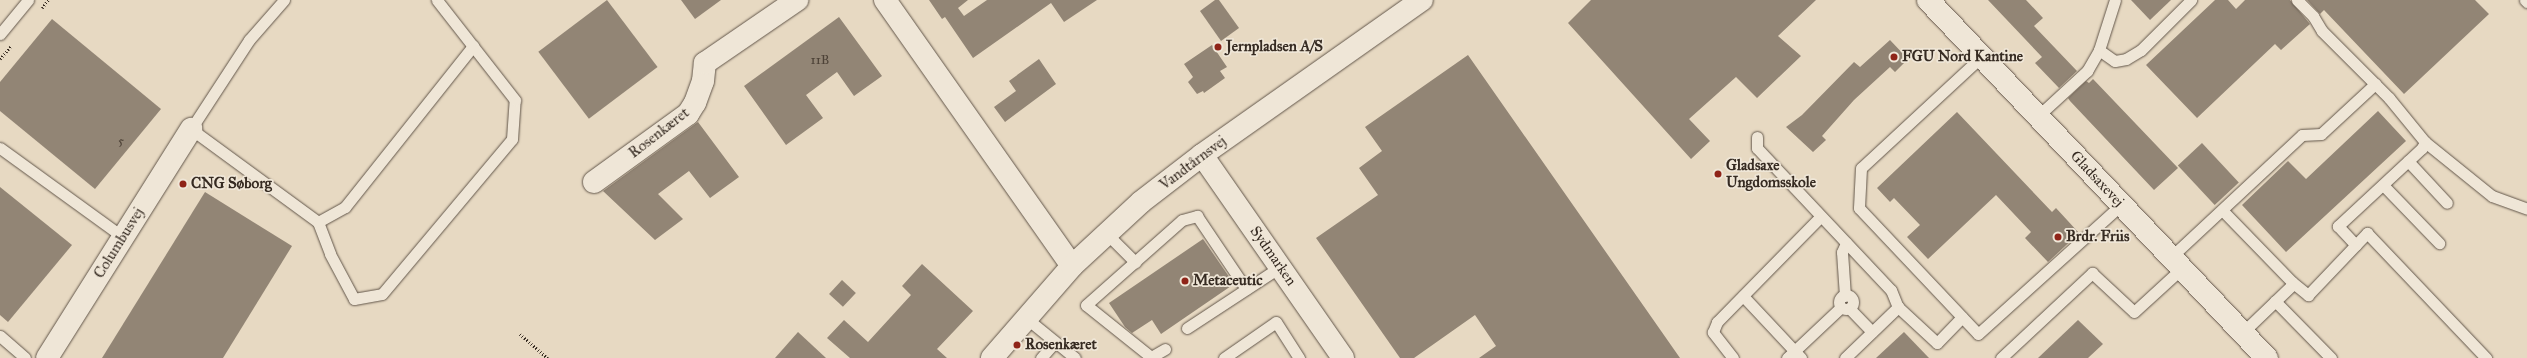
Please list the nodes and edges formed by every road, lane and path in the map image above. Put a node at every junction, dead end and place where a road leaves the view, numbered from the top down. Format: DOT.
graph roads {
  1 [pos="28,0"];
  2 [pos="284,0"];
  3 [pos="437,0"];
  4 [pos="797,0"];
  5 [pos="885,0"];
  6 [pos="1422,0"];
  7 [pos="1928,0"];
  8 [pos="2115,0"];
  9 [pos="2191,0"];
  10 [pos="2297,0"];
  11 [pos="0,34"];
  12 [pos="473,46"];
  13 [pos="2099,50"];
  14 [pos="1982,57"];
  15 [pos="2375,84"];
  16 [pos="2038,116"];
  17 [pos="191,129"];
  18 [pos="1757,137"];
  19 [pos="2425,142"];
  20 [pos="0,148"];
  21 [pos="1202,155"];
  22 [pos="2408,161"];
  23 [pos="594,182"];
  24 [pos="2383,185"];
  25 [pos="2447,203"];
  26 [pos="2121,205"];
  27 [pos="2527,209"];
  28 [pos="2223,211"];
  29 [pos="1821,216"];
  30 [pos="318,222"];
  31 [pos="1107,234"];
  32 [pos="123,237"];
  33 [pos="1846,243"];
  34 [pos="2439,243"];
  35 [pos="2356,245"];
  36 [pos="1135,262"];
  37 [pos="2176,262"];
  38 [pos="1072,266"];
  39 [pos="1280,266"];
  40 [pos="2292,282"];
  41 [pos="1246,289"];
  42 [pos="1743,296"];
  43 [pos="2275,301"];
  44 [pos="1898,307"];
  45 [pos="1845,308"];
  46 [pos="1962,317"];
  47 [pos="1026,318"];
  48 [pos="1187,328"];
  49 [pos="1872,332"];
  50 [pos="2243,332"];
  51 [pos="520,334"];
  52 [pos="0,336"];
  53 [pos="1055,342"];
  54 [pos="1165,349"];
  55 [pos="1794,356"];
  56 [pos="25,358"];
  57 [pos="47,358"];
  58 [pos="548,358"];
  59 [pos="992,358"];
  60 [pos="1041,358"];
  61 [pos="1075,358"];
  62 [pos="1224,358"];
  63 [pos="1299,358"];
  64 [pos="1344,358"];
  65 [pos="1733,358"];
  66 [pos="1845,358"];
  67 [pos="2001,358"];
  68 [pos="2267,358"];
  69 [pos="2331,358"];
  70 [pos="2486,358"];
  1 -- 11 [label="lane"];
  2 -- 17 [label="lane"];
  3 -- 12 [label="lane"];
  4 -- 23 [label="street, Rosenkæret"];
  5 -- 38 [label="street"];
  6 -- 21 [label="street, Vandtårnsvej"];
  7 -- 14 [label="street, Gladsaxevej"];
  8 -- 13 [label="lane"];
  9 -- 13 [label="lane"];
  10 -- 15 [label="lane"];
  12 -- 30 [label="lane"];
  12 -- 30 [label="lane"];
  13 -- 16 [label="lane"];
  14 -- 16 [label="street, Gladsaxevej"];
  14 -- 46 [label="lane"];
  15 -- 19 [label="lane"];
  15 -- 28 [label="lane"];
  16 -- 26 [label="street, Gladsaxevej"];
  17 -- 30 [label="lane"];
  17 -- 32 [label="street, Columbusvej"];
  18 -- 29 [label="lane"];
  19 -- 22 [label="lane"];
  19 -- 27 [label="lane"];
  20 -- 32 [label="lane"];
  21 -- 31 [label="street, Vandtårnsvej"];
  21 -- 39 [label="street, Sydmarken"];
  22 -- 24 [label="lane"];
  22 -- 25 [label="lane"];
  24 -- 34 [label="lane"];
  24 -- 35 [label="lane"];
  26 -- 37 [label="street, Gladsaxevej"];
  26 -- 46 [label="lane"];
  28 -- 37 [label="lane"];
  28 -- 40 [label="lane"];
  29 -- 33 [label="lane"];
  29 -- 42 [label="lane"];
  31 -- 36 [label="lane"];
  31 -- 38 [label="street, Vandtårnsvej"];
  32 -- 57 [label="street, Columbusvej"];
  33 -- 44 [label="lane"];
  33 -- 45 [label="lane"];
  35 -- 40 [label="lane"];
  35 -- 70 [label="lane"];
  36 -- 41 [label="lane"];
  36 -- 54 [label="lane"];
  37 -- 50 [label="street, Gladsaxevej"];
  37 -- 67 [label="lane"];
  38 -- 47 [label="street, Vandtårnsvej"];
  39 -- 41 [label="lane"];
  39 -- 64 [label="street, Sydmarken"];
  40 -- 43 [label="lane"];
  41 -- 48 [label="lane"];
  42 -- 55 [label="lane"];
  42 -- 65 [label="lane"];
  43 -- 50 [label="lane"];
  43 -- 69 [label="lane"];
  44 -- 46 [label="lane"];
  44 -- 49 [label="lane"];
  45 -- 49 [label="lane"];
  45 -- 55 [label="lane"];
  47 -- 53 [label="lane"];
  47 -- 59 [label="street, Vandtårnsvej"];
  49 -- 66 [label="lane"];
  50 -- 68 [label="street, Gladsaxevej"];
  51 -- 58 [label="path"];
  52 -- 56 [label="lane"];
  53 -- 60 [label="lane"];
  53 -- 61 [label="lane"];
  62 -- 63 [label="lane"];
}
